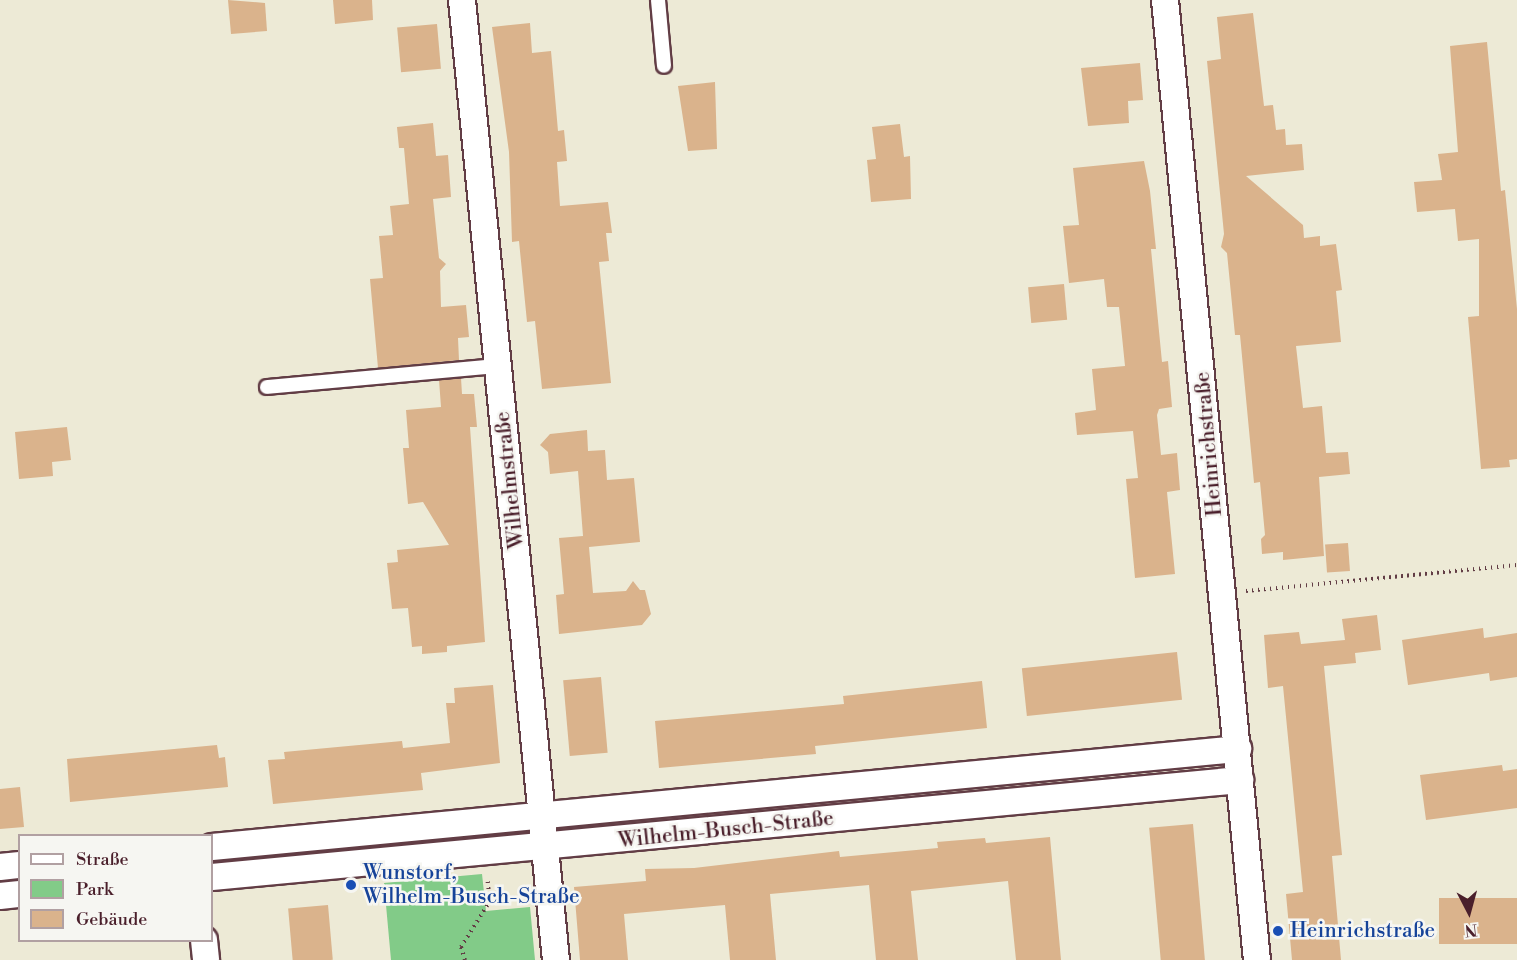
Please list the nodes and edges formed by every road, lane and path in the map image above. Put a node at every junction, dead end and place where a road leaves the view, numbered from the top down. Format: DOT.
graph roads {
  1 [pos="462,0"];
  2 [pos="658,0"];
  3 [pos="1165,0"];
  4 [pos="664,66"];
  5 [pos="498,366"];
  6 [pos="267,387"];
  7 [pos="1517,565"];
  8 [pos="1223,593"];
  9 [pos="1238,749"];
  10 [pos="1240,780"];
  11 [pos="543,816"];
  12 [pos="213,847"];
  13 [pos="546,848"];
  14 [pos="484,854"];
  15 [pos="18,865"];
  16 [pos="0,867"];
  17 [pos="213,877"];
  18 [pos="18,894"];
  19 [pos="550,894"];
  20 [pos="0,896"];
  21 [pos="489,900"];
  22 [pos="204,942"];
  23 [pos="206,960"];
  24 [pos="465,960"];
  25 [pos="556,960"];
  26 [pos="1257,960"];
  1 -- 5 [label="street, Wilhelmstraße"];
  2 -- 4 [label="lane"];
  3 -- 8 [label="street, Heinrichstraße"];
  5 -- 6 [label="lane"];
  5 -- 11 [label="street, Wilhelmstraße"];
  7 -- 8 [label="path"];
  8 -- 9 [label="street, Heinrichstraße"];
  9 -- 10 [label="street, Heinrichstraße"];
  9 -- 11 [label="street, Wilhelm-Busch-Straße"];
  10 -- 13 [label="street, Wilhelm-Busch-Straße"];
  10 -- 26 [label="street, Heinrichstraße"];
  11 -- 12 [label="street, Wilhelm-Busch-Straße"];
  11 -- 13 [label="street, Wilhelmstraße"];
  13 -- 14 [label="street, Wilhelm-Busch-Straße"];
  13 -- 19 [label="street, Wilhelmstraße"];
  14 -- 17 [label="street, Wilhelm-Busch-Straße"];
  14 -- 21 [label="path"];
  15 -- 16 [label="street"];
  18 -- 20 [label="street"];
  19 -- 21 [label="path"];
  19 -- 25 [label="street, Wilhelmstraße"];
  21 -- 24 [label="path"];
  22 -- 23 [label="street"];
}
